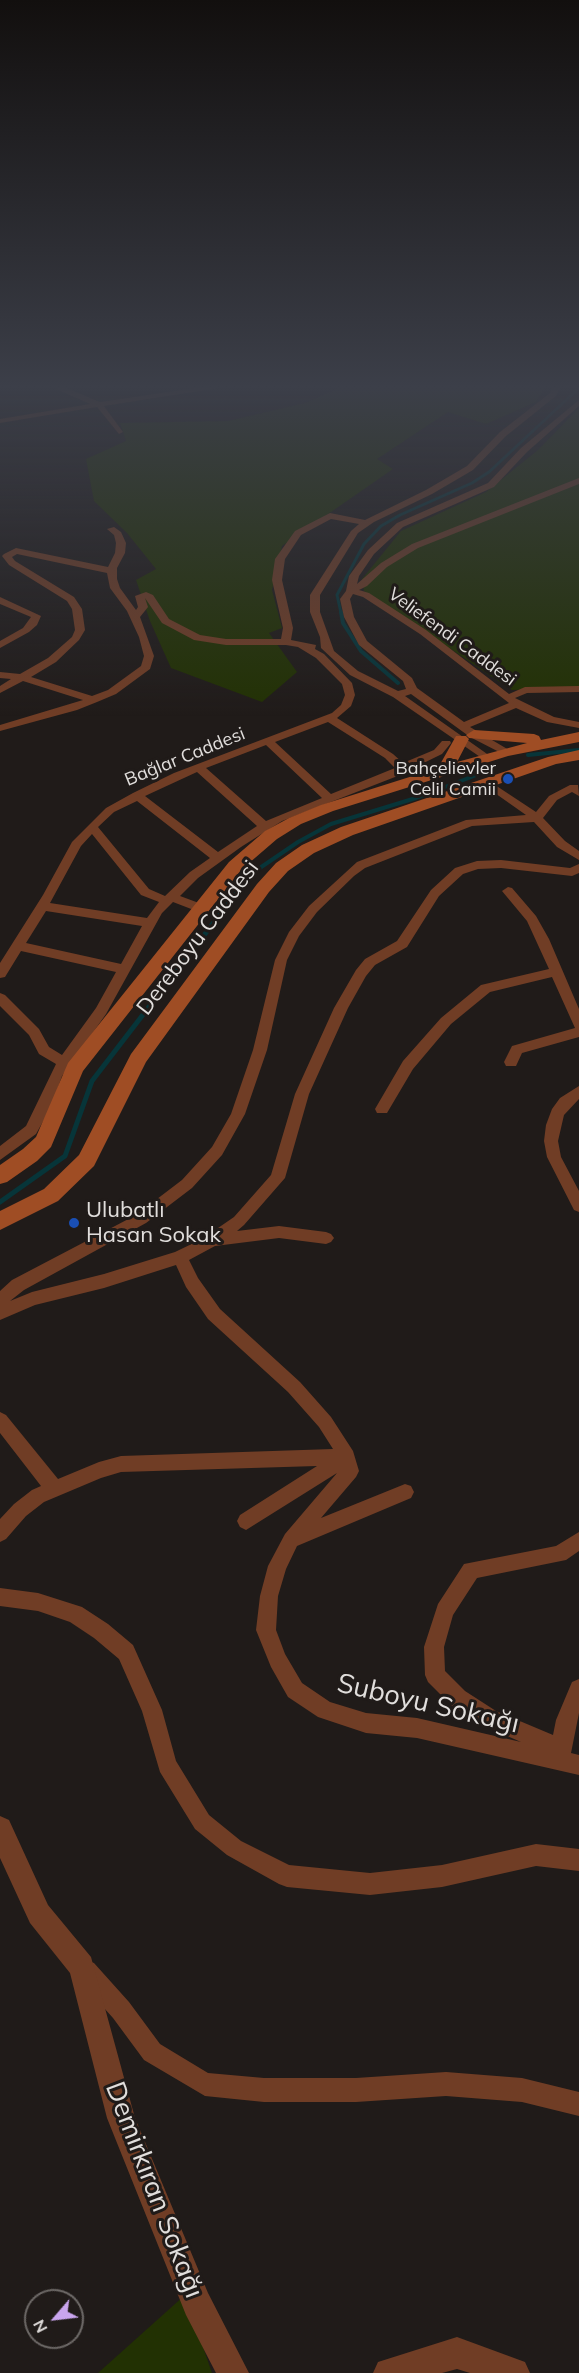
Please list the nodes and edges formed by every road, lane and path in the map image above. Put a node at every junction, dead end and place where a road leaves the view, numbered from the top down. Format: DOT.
graph roads {
  1 [pos="424,495"];
  2 [pos="469,495"];
  3 [pos="544,495"];
  4 [pos="367,523"];
  5 [pos="111,529"];
  6 [pos="112,571"];
  7 [pos="351,591"];
  8 [pos="0,600"];
  9 [pos="135,617"];
  10 [pos="286,642"];
  11 [pos="0,645"];
  12 [pos="302,646"];
  13 [pos="327,648"];
  14 [pos="0,675"];
  15 [pos="25,678"];
  16 [pos="579,689"];
  17 [pos="0,690"];
  18 [pos="412,690"];
  19 [pos="397,696"];
  20 [pos="93,700"];
  21 [pos="512,701"];
  22 [pos="329,718"];
  23 [pos="579,725"];
  24 [pos="0,728"];
  25 [pos="461,736"];
  26 [pos="579,737"];
  27 [pos="561,740"];
  28 [pos="269,742"];
  29 [pos="506,753"];
  30 [pos="579,755"];
  31 [pos="486,758"];
  32 [pos="199,768"];
  33 [pos="402,768"];
  34 [pos="444,772"];
  35 [pos="514,773"];
  36 [pos="486,782"];
  37 [pos="579,793"];
  38 [pos="137,795"];
  39 [pos="330,799"];
  40 [pos="537,818"];
  41 [pos="90,827"];
  42 [pos="265,827"];
  43 [pos="579,856"];
  44 [pos="218,858"];
  45 [pos="579,868"];
  46 [pos="508,891"];
  47 [pos="169,899"];
  48 [pos="42,906"];
  49 [pos="203,909"];
  50 [pos="149,923"];
  51 [pos="19,946"];
  52 [pos="123,969"];
  53 [pos="556,972"];
  54 [pos="0,974"];
  55 [pos="0,998"];
  56 [pos="579,1025"];
  57 [pos="579,1032"];
  58 [pos="511,1062"];
  59 [pos="64,1063"];
  60 [pos="579,1091"];
  61 [pos="382,1109"];
  62 [pos="0,1154"];
  63 [pos="0,1176"];
  64 [pos="579,1206"];
  65 [pos="0,1221"];
  66 [pos="326,1238"];
  67 [pos="213,1240"];
  68 [pos="180,1257"];
  69 [pos="0,1300"];
  70 [pos="0,1313"];
  71 [pos="0,1420"];
  72 [pos="347,1457"];
  73 [pos="54,1488"];
  74 [pos="405,1492"];
  75 [pos="246,1521"];
  76 [pos="1,1529"];
  77 [pos="291,1540"];
  78 [pos="579,1541"];
  79 [pos="0,1597"];
  80 [pos="579,1689"];
  81 [pos="567,1758"];
  82 [pos="0,1829"];
  83 [pos="579,1860"];
  84 [pos="82,1966"];
  85 [pos="579,2103"];
  86 [pos="233,2373"];
  87 [pos="389,2373"];
  88 [pos="514,2373"];
  1 -- 4 [label="street"];
  2 -- 7 [label="street"];
  3 -- 7 [label="street, Veliefendi Caddesi"];
  4 -- 10 [label="street"];
  4 -- 13 [label="street"];
  5 -- 6 [label="street"];
  6 -- 9 [label="street"];
  6 -- 15 [label="street"];
  7 -- 18 [label="street"];
  7 -- 21 [label="street, Veliefendi Caddesi"];
  8 -- 11 [label="street"];
  9 -- 10 [label="street"];
  9 -- 20 [label="street"];
  10 -- 12 [label="street"];
  12 -- 13 [label="street"];
  12 -- 22 [label="street, Bağlar Caddesi"];
  13 -- 19 [label="street"];
  14 -- 15 [label="street"];
  15 -- 17 [label="street"];
  15 -- 20 [label="street"];
  16 -- 21 [label="street"];
  18 -- 19 [label="street"];
  18 -- 25 [label="street"];
  19 -- 25 [label="street"];
  20 -- 24 [label="street"];
  21 -- 23 [label="street"];
  21 -- 25 [label="street, Veliefendi Caddesi"];
  22 -- 28 [label="street, Bağlar Caddesi"];
  22 -- 33 [label="street"];
  25 -- 27 [label="main road"];
  25 -- 29 [label="street"];
  25 -- 31 [label="street"];
  25 -- 33 [label="street, Veliefendi Caddesi"];
  25 -- 34 [label="main road"];
  26 -- 27 [label="main road"];
  27 -- 29 [label="main road"];
  28 -- 32 [label="street, Bağlar Caddesi"];
  28 -- 39 [label="street"];
  29 -- 31 [label="main road"];
  29 -- 35 [label="main road"];
  30 -- 35 [label="main road, Dereboyu Caddesi"];
  31 -- 34 [label="main road"];
  31 -- 35 [label="main road"];
  32 -- 38 [label="street, Bağlar Caddesi"];
  32 -- 42 [label="street"];
  33 -- 39 [label="street, Veliefendi Caddesi"];
  34 -- 49 [label="main road"];
  35 -- 36 [label="main road, Dereboyu Caddesi"];
  36 -- 40 [label="street"];
  36 -- 65 [label="main road, Dereboyu Caddesi"];
  37 -- 40 [label="street"];
  38 -- 41 [label="street, Bağlar Caddesi"];
  38 -- 44 [label="street"];
  39 -- 42 [label="street, Veliefendi Caddesi"];
  40 -- 43 [label="street"];
  40 -- 69 [label="street"];
  41 -- 47 [label="street"];
  41 -- 48 [label="street, Bağlar Caddesi"];
  42 -- 44 [label="street, Veliefendi Caddesi"];
  44 -- 47 [label="street, Veliefendi Caddesi"];
  45 -- 67 [label="street"];
  46 -- 53 [label="street"];
  47 -- 49 [label="street"];
  47 -- 50 [label="street, Veliefendi Caddesi"];
  48 -- 50 [label="street"];
  48 -- 51 [label="street, Bağlar Caddesi"];
  49 -- 63 [label="main road"];
  50 -- 52 [label="street, Veliefendi Caddesi"];
  51 -- 52 [label="street"];
  51 -- 54 [label="street, Bağlar Caddesi"];
  52 -- 59 [label="street, Veliefendi Caddesi"];
  53 -- 56 [label="street"];
  53 -- 61 [label="street"];
  55 -- 59 [label="street"];
  57 -- 58 [label="street"];
  59 -- 62 [label="street, Veliefendi Caddesi"];
  60 -- 64 [label="street"];
  66 -- 67 [label="street"];
  67 -- 68 [label="street"];
  68 -- 70 [label="street"];
  68 -- 72 [label="street"];
  71 -- 73 [label="street"];
  72 -- 73 [label="street"];
  72 -- 75 [label="street"];
  72 -- 77 [label="street, Suboyu Sokağı"];
  73 -- 76 [label="street"];
  74 -- 77 [label="street"];
  77 -- 81 [label="street, Suboyu Sokağı"];
  78 -- 81 [label="street"];
  79 -- 83 [label="street"];
  80 -- 81 [label="street"];
  82 -- 84 [label="street"];
  84 -- 85 [label="street"];
  84 -- 86 [label="street, Demirkıran Sokağı"];
  87 -- 88 [label="street"];
}
